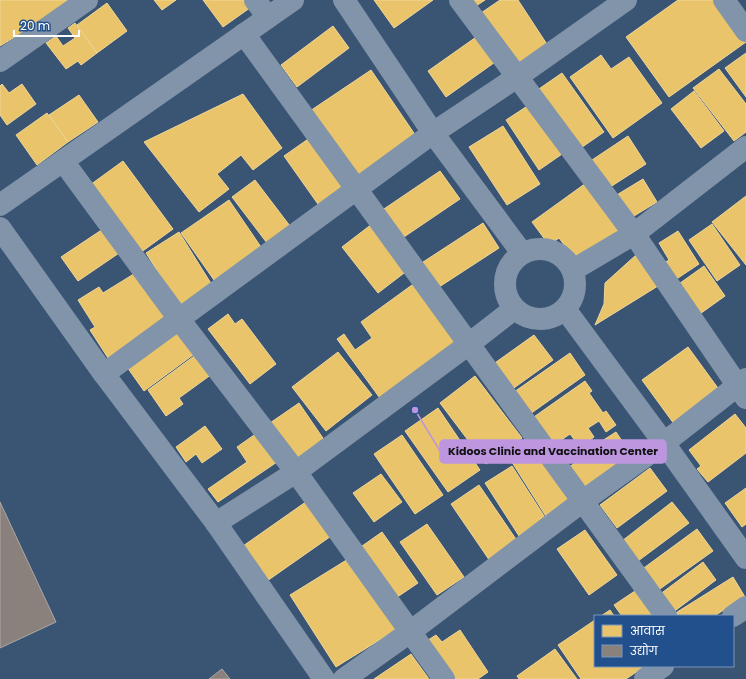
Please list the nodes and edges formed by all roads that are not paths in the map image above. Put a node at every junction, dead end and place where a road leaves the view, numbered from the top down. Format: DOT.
graph roads {
  1 [pos="88,0"];
  2 [pos="256,0"];
  3 [pos="292,0"];
  4 [pos="344,0"];
  5 [pos="460,0"];
  6 [pos="626,0"];
  7 [pos="724,0"];
  8 [pos="268,17"];
  9 [pos="746,31"];
  10 [pos="244,34"];
  11 [pos="0,61"];
  12 [pos="517,77"];
  13 [pos="433,133"];
  14 [pos="746,147"];
  15 [pos="64,161"];
  16 [pos="356,189"];
  17 [pos="0,205"];
  18 [pos="0,228"];
  19 [pos="634,234"];
  20 [pos="522,254"];
  21 [pos="573,270"];
  22 [pos="514,309"];
  23 [pos="565,309"];
  24 [pos="179,318"];
  25 [pos="469,344"];
  26 [pos="104,374"];
  27 [pos="743,388"];
  28 [pos="664,444"];
  29 [pos="296,472"];
  30 [pos="583,502"];
  31 [pos="216,523"];
  32 [pos="746,558"];
  33 [pos="746,607"];
  34 [pos="665,615"];
  35 [pos="734,615"];
  36 [pos="410,632"];
  37 [pos="324,679"];
  38 [pos="344,679"];
  39 [pos="444,679"];
  1 -- 11 [label="street"];
  2 -- 8 [label="street"];
  3 -- 8 [label="street"];
  4 -- 13 [label="street"];
  5 -- 12 [label="street"];
  6 -- 12 [label="street"];
  7 -- 9 [label="street"];
  8 -- 10 [label="street"];
  10 -- 15 [label="street"];
  10 -- 16 [label="street"];
  12 -- 13 [label="street"];
  12 -- 19 [label="street"];
  13 -- 16 [label="street"];
  13 -- 20 [label="street"];
  14 -- 19 [label="street"];
  15 -- 17 [label="street"];
  15 -- 24 [label="street"];
  16 -- 24 [label="street"];
  16 -- 25 [label="street"];
  18 -- 26 [label="street"];
  19 -- 21 [label="street"];
  19 -- 27 [label="street"];
  20 -- 21 [label="street"];
  20 -- 22 [label="street"];
  21 -- 23 [label="street"];
  22 -- 23 [label="street"];
  22 -- 25 [label="street"];
  23 -- 28 [label="street"];
  24 -- 26 [label="street"];
  24 -- 29 [label="street"];
  25 -- 29 [label="street"];
  25 -- 30 [label="street"];
  26 -- 31 [label="street"];
  27 -- 28 [label="street"];
  28 -- 30 [label="street"];
  28 -- 32 [label="street"];
  29 -- 31 [label="street"];
  29 -- 36 [label="street"];
  30 -- 34 [label="street"];
  30 -- 36 [label="street"];
  31 -- 37 [label="street"];
  33 -- 35 [label="street"];
  36 -- 38 [label="street"];
  36 -- 39 [label="street"];
}
